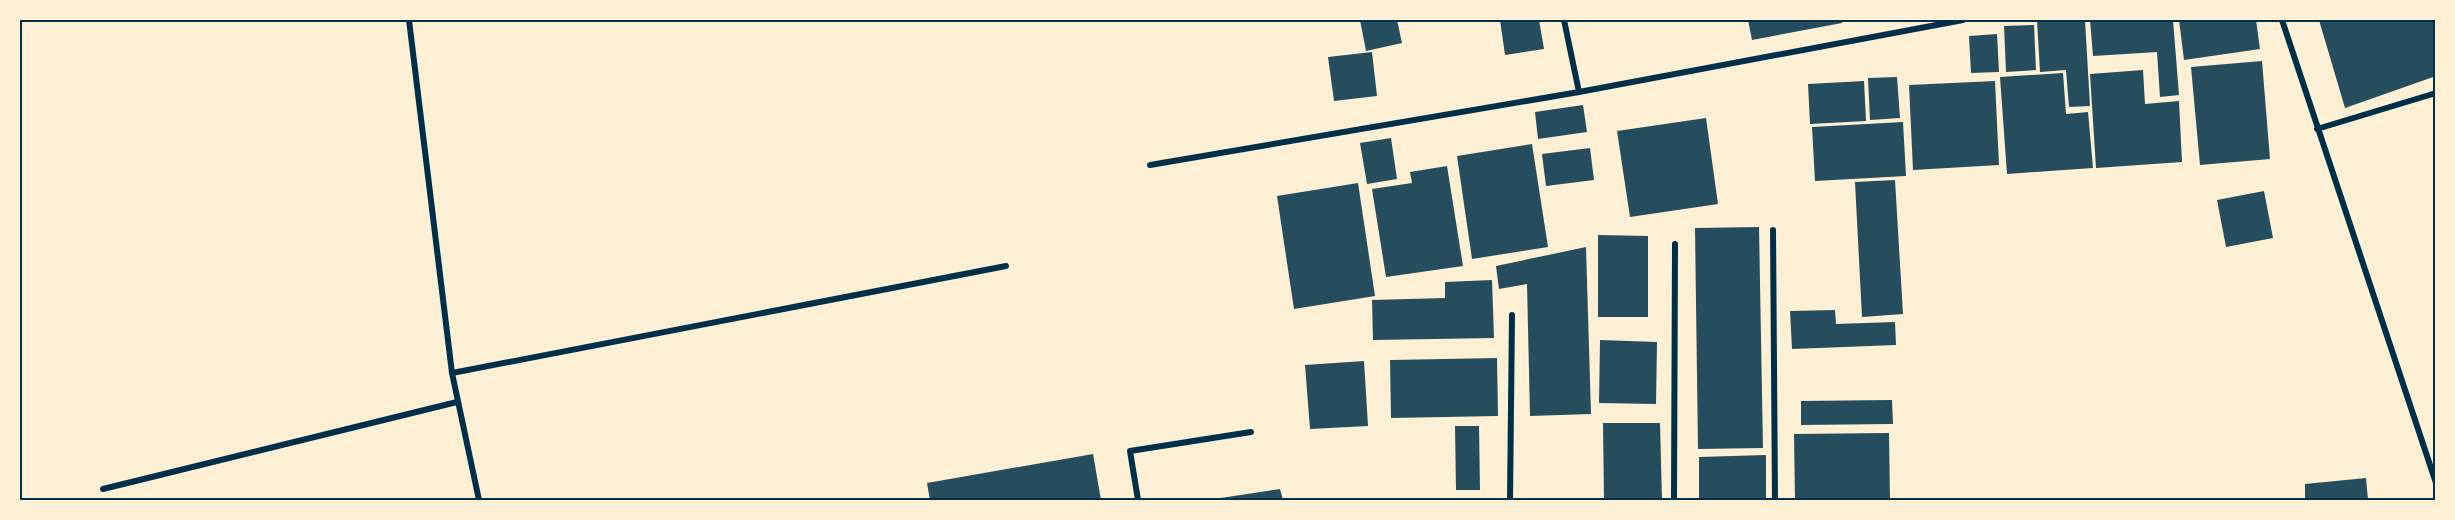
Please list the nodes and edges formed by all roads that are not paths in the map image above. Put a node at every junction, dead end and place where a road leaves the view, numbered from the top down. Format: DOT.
graph roads {
  1 [pos="409,20"];
  2 [pos="1564,20"];
  3 [pos="1963,20"];
  4 [pos="2282,20"];
  5 [pos="1579,92"];
  6 [pos="2436,93"];
  7 [pos="2317,129"];
  8 [pos="1150,165"];
  9 [pos="1773,230"];
  10 [pos="1675,244"];
  11 [pos="1006,266"];
  12 [pos="1512,315"];
  13 [pos="452,373"];
  14 [pos="457,402"];
  15 [pos="1251,432"];
  16 [pos="2436,483"];
  17 [pos="103,489"];
  18 [pos="479,501"];
  19 [pos="1138,501"];
  20 [pos="1510,501"];
  21 [pos="1674,501"];
  22 [pos="1775,501"];
  1 -- 13 [label="street"];
  2 -- 5 [label="street"];
  3 -- 5 [label="street"];
  4 -- 7 [label="street"];
  5 -- 8 [label="street"];
  6 -- 7 [label="street"];
  7 -- 16 [label="street"];
  9 -- 22 [label="street"];
  10 -- 21 [label="street"];
  11 -- 13 [label="street"];
  12 -- 20 [label="street"];
  13 -- 14 [label="street"];
  14 -- 17 [label="street"];
  14 -- 18 [label="street"];
  15 -- 19 [label="street"];
}
